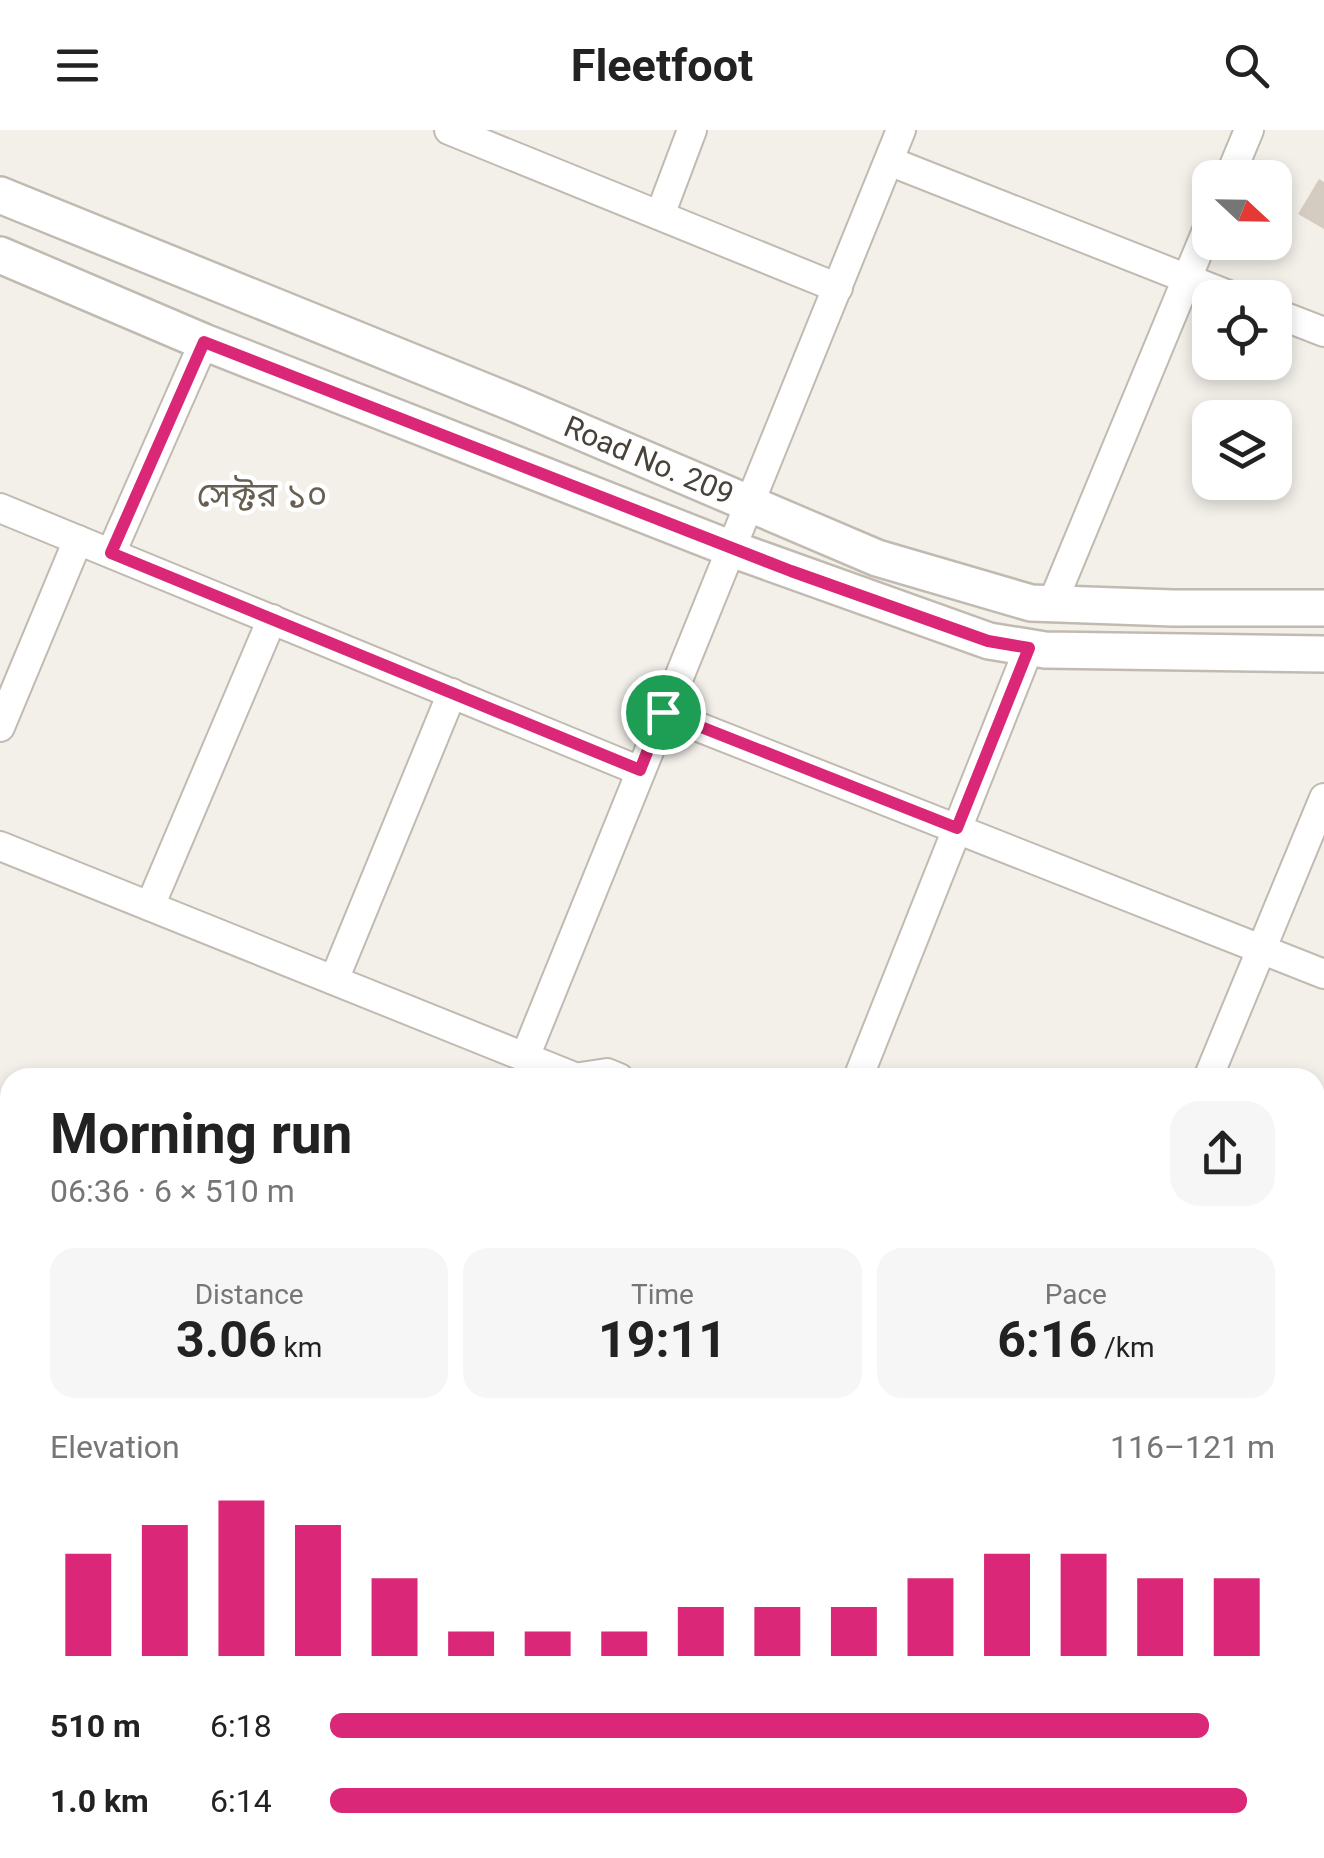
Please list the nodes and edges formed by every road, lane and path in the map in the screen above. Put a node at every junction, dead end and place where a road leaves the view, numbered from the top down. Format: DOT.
graph roads {
  1 [pos="692,130"];
  2 [pos="901,130"];
  3 [pos="1249,130"];
  4 [pos="458,132"];
  5 [pos="1236,160"];
  6 [pos="889,161"];
  7 [pos="0,195"];
  8 [pos="660,216"];
  9 [pos="0,255"];
  10 [pos="1195,260"];
  11 [pos="1187,278"];
  12 [pos="1192,280"];
  13 [pos="838,288"];
  14 [pos="1292,320"];
  15 [pos="1324,332"];
  16 [pos="204,342"];
  17 [pos="750,502"];
  18 [pos="0,508"];
  19 [pos="78,540"];
  20 [pos="729,548"];
  21 [pos="111,553"];
  22 [pos="1052,604"];
  23 [pos="1324,608"];
  24 [pos="272,620"];
  25 [pos="1029,648"];
  26 [pos="1324,654"];
  27 [pos="452,693"];
  28 [pos="663,712"];
  29 [pos="0,727"];
  30 [pos="640,770"];
  31 [pos="1324,798"];
  32 [pos="957,828"];
  33 [pos="0,846"];
  34 [pos="150,906"];
  35 [pos="1261,949"];
  36 [pos="1324,974"];
  37 [pos="334,980"];
  38 [pos="525,1057"];
  39 [pos="551,1068"];
  40 [pos="862,1068"];
  41 [pos="1212,1068"];
  1 -- 8 [label="street"];
  2 -- 6 [label="street"];
  3 -- 5 [label="street"];
  4 -- 8 [label="street"];
  6 -- 11 [label="street"];
  6 -- 13 [label="street"];
  7 -- 17 [label="street, Road No. 209"];
  8 -- 13 [label="street"];
  9 -- 16 [label="street, Road No. 209"];
  10 -- 11 [label="street"];
  11 -- 12 [label="street"];
  11 -- 22 [label="street"];
  13 -- 17 [label="street"];
  14 -- 15 [label="street"];
  16 -- 20 [label="street, Road No. 209"];
  16 -- 21 [label="street"];
  17 -- 20 [label="street"];
  17 -- 22 [label="street, Road No. 209"];
  18 -- 19 [label="street"];
  19 -- 21 [label="street"];
  19 -- 29 [label="street"];
  20 -- 25 [label="street, Road No. 209"];
  20 -- 28 [label="street"];
  21 -- 24 [label="street"];
  22 -- 23 [label="street, Road No. 209"];
  24 -- 27 [label="street"];
  24 -- 34 [label="street"];
  25 -- 26 [label="street, Road No. 209"];
  25 -- 32 [label="street"];
  27 -- 30 [label="street"];
  27 -- 37 [label="street"];
  28 -- 30 [label="street"];
  28 -- 32 [label="street"];
  30 -- 38 [label="street"];
  31 -- 35 [label="street"];
  32 -- 35 [label="street"];
  32 -- 40 [label="street"];
  33 -- 34 [label="street"];
  34 -- 37 [label="street"];
  35 -- 36 [label="street"];
  35 -- 41 [label="street"];
  37 -- 38 [label="street"];
  38 -- 39 [label="street"];
}
